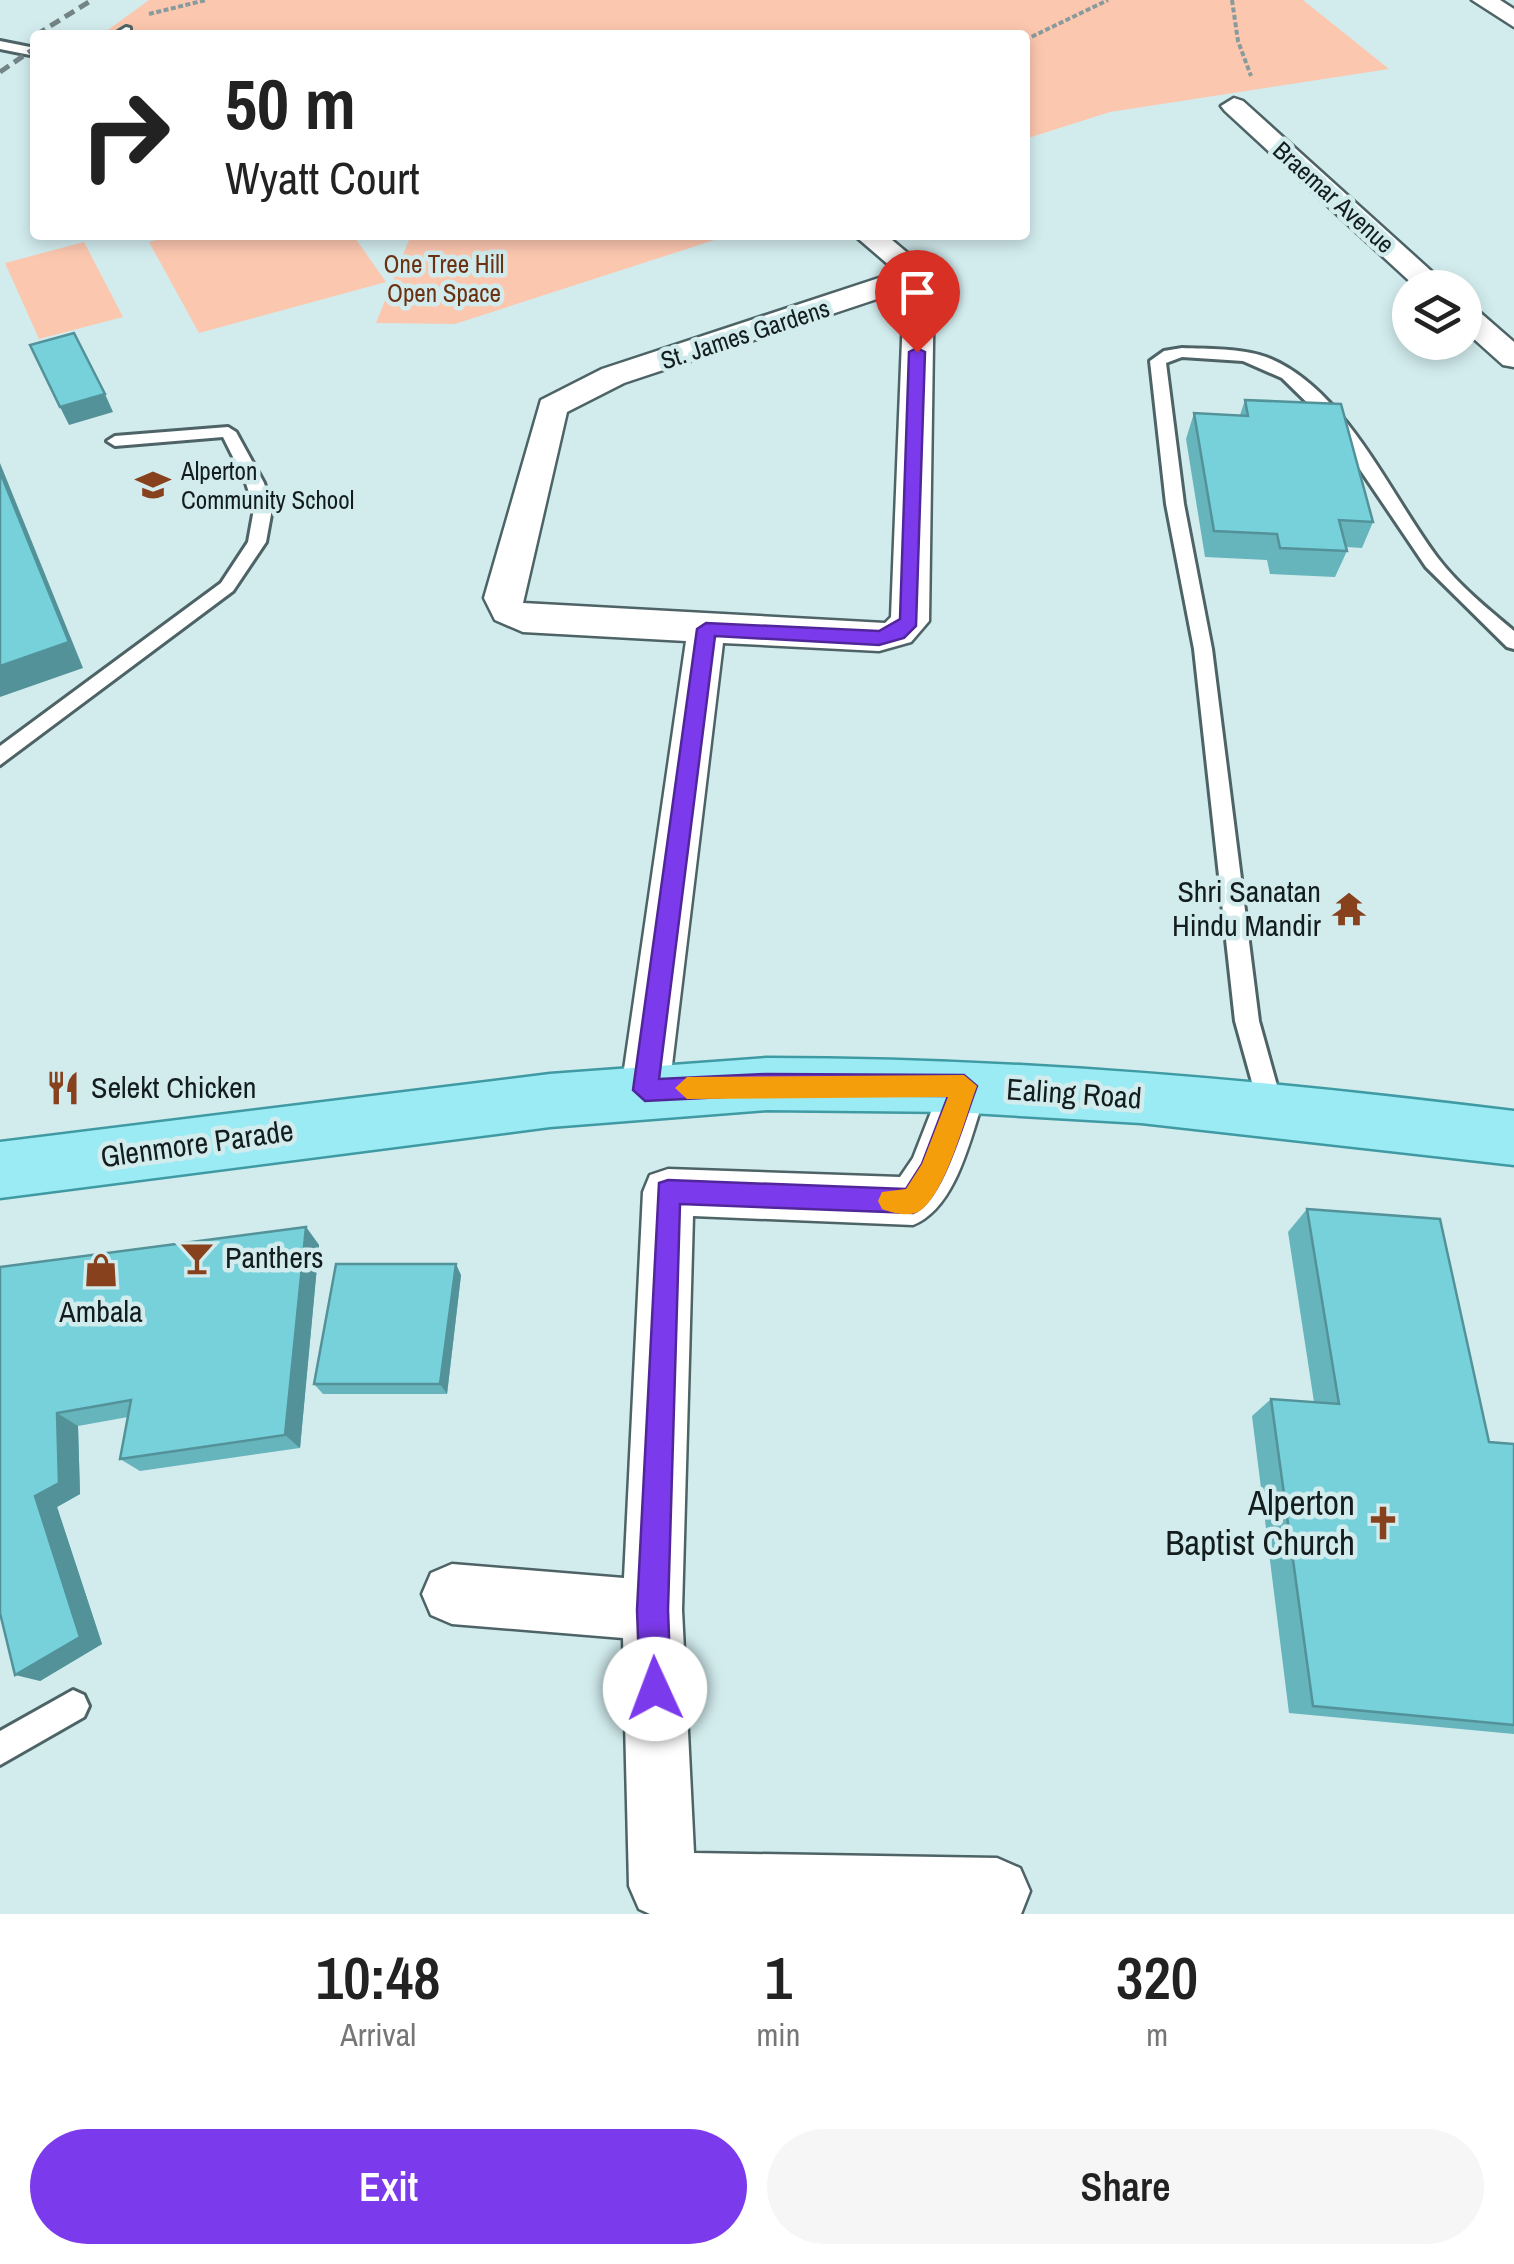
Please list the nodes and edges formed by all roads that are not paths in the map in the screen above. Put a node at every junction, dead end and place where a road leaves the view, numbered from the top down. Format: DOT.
graph roads {
  1 [pos="1484,0"];
  2 [pos="1514,20"];
  3 [pos="0,45"];
  4 [pos="30,51"];
  5 [pos="1234,106"];
  6 [pos="874,240"];
  7 [pos="1414,270"];
  8 [pos="919,275"];
  9 [pos="1482,329"];
  10 [pos="1514,358"];
  11 [pos="115,441"];
  12 [pos="706,629"];
  13 [pos="1514,642"];
  14 [pos="0,758"];
  15 [pos="964,1086"];
  16 [pos="645,1090"];
  17 [pos="1272,1111"];
  18 [pos="395,1118"];
  19 [pos="1514,1138"];
  20 [pos="0,1170"];
  21 [pos="452,1594"];
  22 [pos="652,1610"];
  23 [pos="73,1706"];
  24 [pos="0,1749"];
  25 [pos="997,1892"];
  1 -- 2 [label="street"];
  3 -- 4 [label="lane"];
  5 -- 7 [label="street, Braemar Avenue"];
  6 -- 8 [label="street"];
  8 -- 12 [label="street, St. James Gardens"];
  8 -- 12 [label="street, St. James Gardens"];
  9 -- 10 [label="street"];
  11 -- 14 [label="lane"];
  12 -- 16 [label="street"];
  13 -- 17 [label="lane"];
  15 -- 16 [label="main road, Ealing Road"];
  15 -- 17 [label="main road, Ealing Road"];
  15 -- 22 [label="street"];
  16 -- 18 [label="main road, Ealing Road"];
  17 -- 19 [label="main road, Ealing Road"];
  18 -- 20 [label="main road, Glenmore Parade"];
  21 -- 22 [label="street"];
  22 -- 25 [label="street"];
  23 -- 24 [label="lane"];
}
